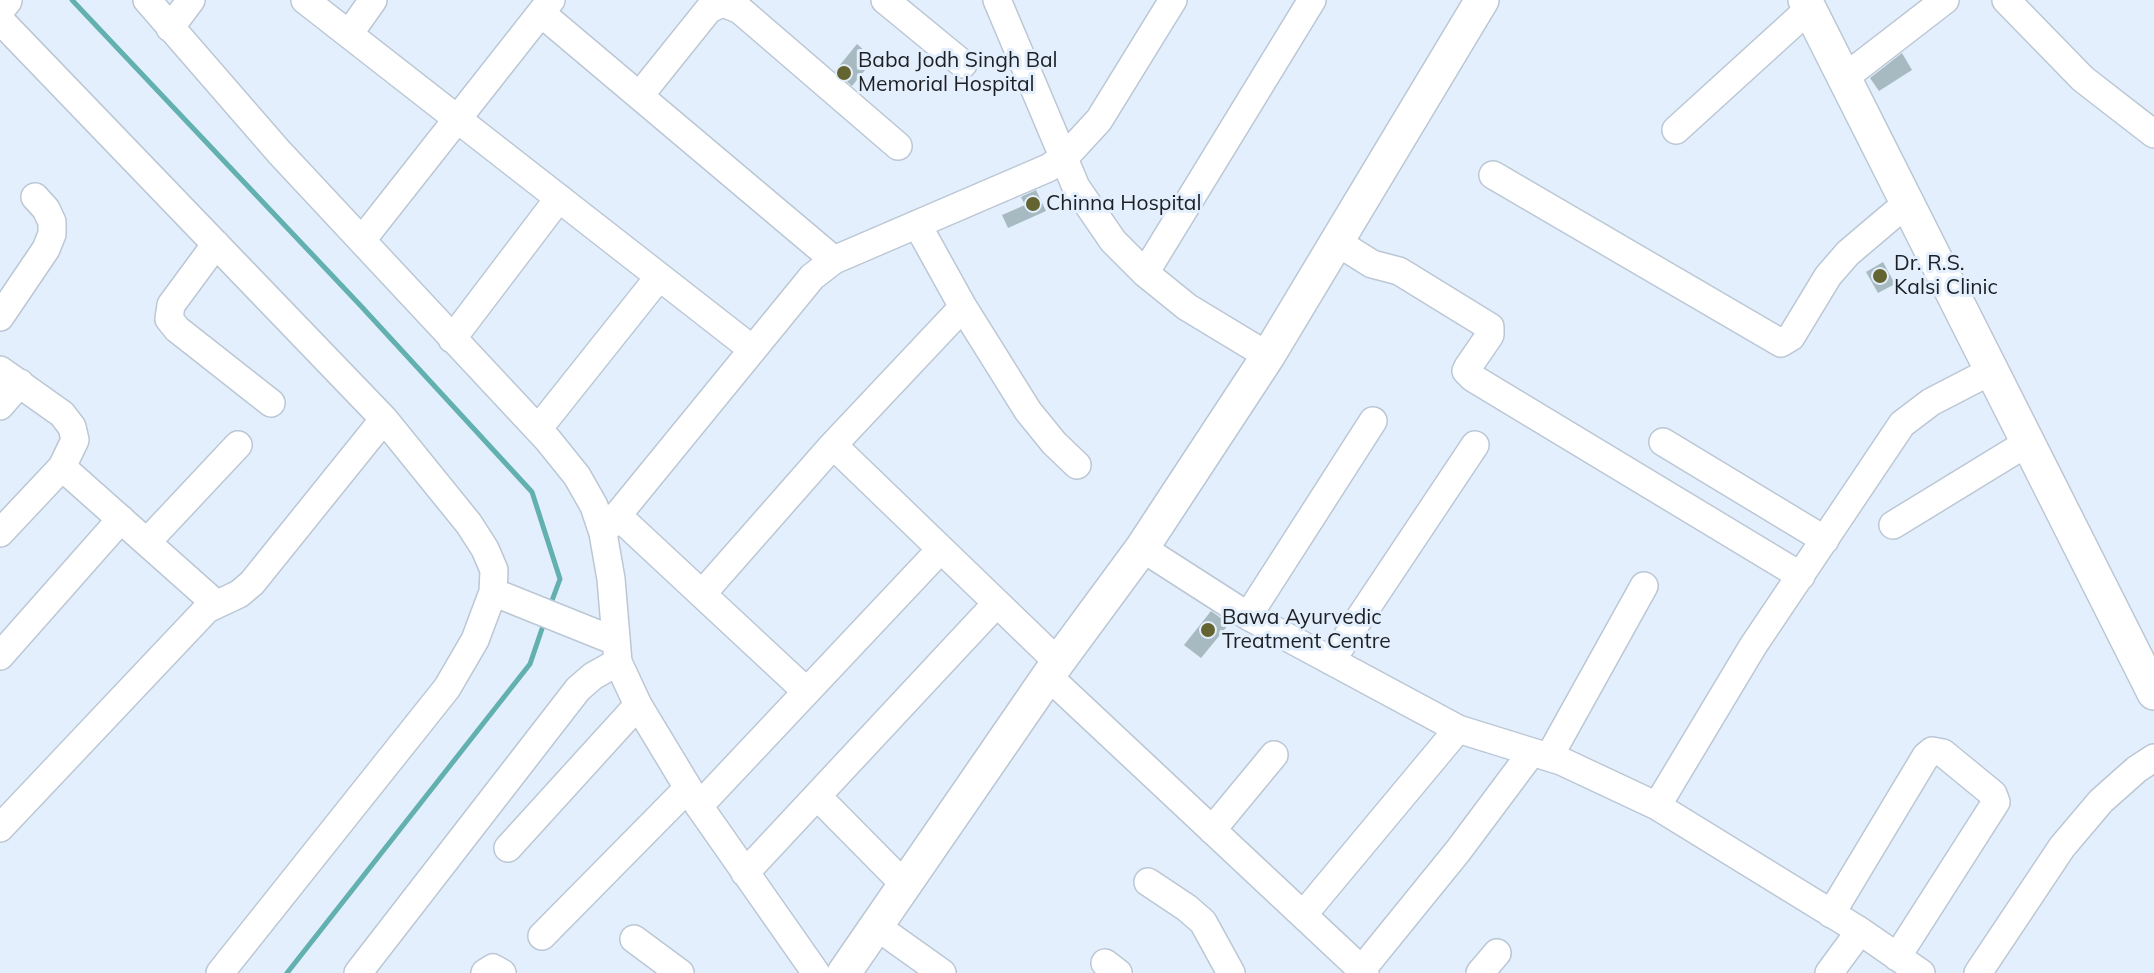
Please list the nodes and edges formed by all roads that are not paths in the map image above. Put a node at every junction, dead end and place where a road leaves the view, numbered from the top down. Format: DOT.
graph roads {
  1 [pos="5,0"];
  2 [pos="147,0"];
  3 [pos="192,0"];
  4 [pos="305,0"];
  5 [pos="373,0"];
  6 [pos="885,0"];
  7 [pos="997,0"];
  8 [pos="1173,0"];
  9 [pos="1312,0"];
  10 [pos="1482,0"];
  11 [pos="1945,0"];
  12 [pos="2006,0"];
  13 [pos="1807,4"];
  14 [pos="0,6"];
  15 [pos="546,6"];
  16 [pos="0,20"];
  17 [pos="170,28"];
  18 [pos="349,34"];
  19 [pos="963,64"];
  20 [pos="1844,78"];
  21 [pos="640,94"];
  22 [pos="458,120"];
  23 [pos="1676,130"];
  24 [pos="2154,134"];
  25 [pos="898,146"];
  26 [pos="1065,158"];
  27 [pos="1493,175"];
  28 [pos="35,197"];
  29 [pos="559,198"];
  30 [pos="1906,203"];
  31 [pos="917,224"];
  32 [pos="362,240"];
  33 [pos="1337,242"];
  34 [pos="216,244"];
  35 [pos="834,260"];
  36 [pos="1145,273"];
  37 [pos="659,277"];
  38 [pos="963,307"];
  39 [pos="0,317"];
  40 [pos="452,339"];
  41 [pos="752,349"];
  42 [pos="1268,356"];
  43 [pos="1991,371"];
  44 [pos="10,377"];
  45 [pos="271,403"];
  46 [pos="0,406"];
  47 [pos="384,419"];
  48 [pos="1373,421"];
  49 [pos="538,429"];
  50 [pos="1663,442"];
  51 [pos="2027,443"];
  52 [pos="238,445"];
  53 [pos="832,445"];
  54 [pos="1475,445"];
  55 [pos="1077,465"];
  56 [pos="62,467"];
  57 [pos="121,519"];
  58 [pos="610,524"];
  59 [pos="1893,525"];
  60 [pos="0,533"];
  61 [pos="1825,540"];
  62 [pos="147,542"];
  63 [pos="1142,548"];
  64 [pos="941,549"];
  65 [pos="1801,576"];
  66 [pos="1644,586"];
  67 [pos="493,592"];
  68 [pos="702,594"];
  69 [pos="997,603"];
  70 [pos="216,604"];
  71 [pos="1248,616"];
  72 [pos="608,645"];
  73 [pos="0,656"];
  74 [pos="1331,661"];
  75 [pos="1054,669"];
  76 [pos="806,692"];
  77 [pos="2154,693"];
  78 [pos="638,705"];
  79 [pos="1458,729"];
  80 [pos="1540,754"];
  81 [pos="1274,755"];
  82 [pos="2154,758"];
  83 [pos="817,796"];
  84 [pos="693,797"];
  85 [pos="1657,806"];
  86 [pos="0,828"];
  87 [pos="1212,830"];
  88 [pos="508,848"];
  89 [pos="745,873"];
  90 [pos="1148,882"];
  91 [pos="905,885"];
  92 [pos="1831,914"];
  93 [pos="1303,915"];
  94 [pos="876,926"];
  95 [pos="1860,931"];
  96 [pos="542,936"];
  97 [pos="634,939"];
  98 [pos="1897,957"];
  99 [pos="1362,972"];
  100 [pos="220,973"];
  101 [pos="358,973"];
  102 [pos="485,973"];
  103 [pos="502,973"];
  104 [pos="680,973"];
  105 [pos="816,973"];
  106 [pos="844,973"];
  107 [pos="942,973"];
  108 [pos="1232,973"];
  109 [pos="1828,973"];
  110 [pos="1921,973"];
  111 [pos="1978,973"];
  1 -- 14 [label="main road"];
  2 -- 17 [label="street"];
  3 -- 17 [label="street"];
  4 -- 18 [label="street"];
  5 -- 18 [label="street"];
  6 -- 19 [label="street"];
  7 -- 26 [label="street"];
  8 -- 26 [label="street"];
  9 -- 36 [label="street"];
  10 -- 33 [label="main road"];
  11 -- 20 [label="street"];
  12 -- 24 [label="street"];
  13 -- 20 [label="main road"];
  13 -- 23 [label="street"];
  15 -- 21 [label="street"];
  15 -- 22 [label="street"];
  16 -- 34 [label="street"];
  17 -- 32 [label="street"];
  18 -- 22 [label="street"];
  20 -- 30 [label="main road"];
  21 -- 25 [label="street"];
  21 -- 35 [label="street"];
  22 -- 29 [label="street"];
  22 -- 32 [label="street"];
  26 -- 31 [label="street"];
  26 -- 36 [label="street"];
  27 -- 30 [label="street"];
  28 -- 39 [label="street"];
  29 -- 37 [label="street"];
  29 -- 40 [label="street"];
  30 -- 43 [label="main road"];
  31 -- 35 [label="street"];
  31 -- 38 [label="street"];
  32 -- 40 [label="street"];
  33 -- 42 [label="main road"];
  33 -- 65 [label="street"];
  34 -- 45 [label="street"];
  34 -- 47 [label="street"];
  35 -- 41 [label="street"];
  36 -- 42 [label="street"];
  37 -- 41 [label="street"];
  37 -- 49 [label="street"];
  38 -- 53 [label="street"];
  38 -- 55 [label="street"];
  40 -- 49 [label="street"];
  41 -- 58 [label="street"];
  42 -- 63 [label="main road"];
  43 -- 51 [label="main road"];
  43 -- 61 [label="street"];
  44 -- 46 [label="street"];
  44 -- 56 [label="street"];
  47 -- 67 [label="street"];
  47 -- 70 [label="street"];
  48 -- 71 [label="street"];
  49 -- 58 [label="street"];
  50 -- 61 [label="street"];
  51 -- 59 [label="street"];
  51 -- 77 [label="main road"];
  52 -- 62 [label="street"];
  53 -- 64 [label="street"];
  53 -- 68 [label="street"];
  54 -- 74 [label="street"];
  56 -- 57 [label="street"];
  56 -- 60 [label="street"];
  57 -- 62 [label="street"];
  57 -- 73 [label="street"];
  58 -- 68 [label="street"];
  58 -- 72 [label="street"];
  61 -- 65 [label="street"];
  62 -- 70 [label="street"];
  63 -- 71 [label="street"];
  63 -- 75 [label="main road"];
  64 -- 69 [label="street"];
  64 -- 76 [label="street"];
  65 -- 85 [label="street"];
  66 -- 80 [label="street"];
  67 -- 72 [label="street"];
  67 -- 100 [label="street"];
  68 -- 76 [label="street"];
  69 -- 75 [label="street"];
  69 -- 83 [label="street"];
  70 -- 86 [label="street"];
  71 -- 74 [label="street"];
  72 -- 78 [label="street"];
  72 -- 101 [label="street"];
  74 -- 79 [label="street"];
  75 -- 87 [label="street"];
  75 -- 91 [label="main road"];
  76 -- 84 [label="street"];
  78 -- 84 [label="street"];
  78 -- 88 [label="street"];
  79 -- 80 [label="street"];
  79 -- 93 [label="street"];
  80 -- 85 [label="street"];
  80 -- 99 [label="street"];
  81 -- 87 [label="street"];
  82 -- 111 [label="street"];
  83 -- 89 [label="street"];
  83 -- 91 [label="street"];
  84 -- 89 [label="street"];
  84 -- 96 [label="street"];
  85 -- 92 [label="street"];
  87 -- 93 [label="street"];
  89 -- 105 [label="street"];
  90 -- 108 [label="street"];
  91 -- 94 [label="main road"];
  92 -- 95 [label="street"];
  92 -- 98 [label="street"];
  93 -- 99 [label="street"];
  94 -- 106 [label="main road"];
  94 -- 107 [label="street"];
  95 -- 98 [label="street"];
  95 -- 109 [label="street"];
  97 -- 104 [label="street"];
  98 -- 110 [label="street"];
  102 -- 103 [label="street"];
}
